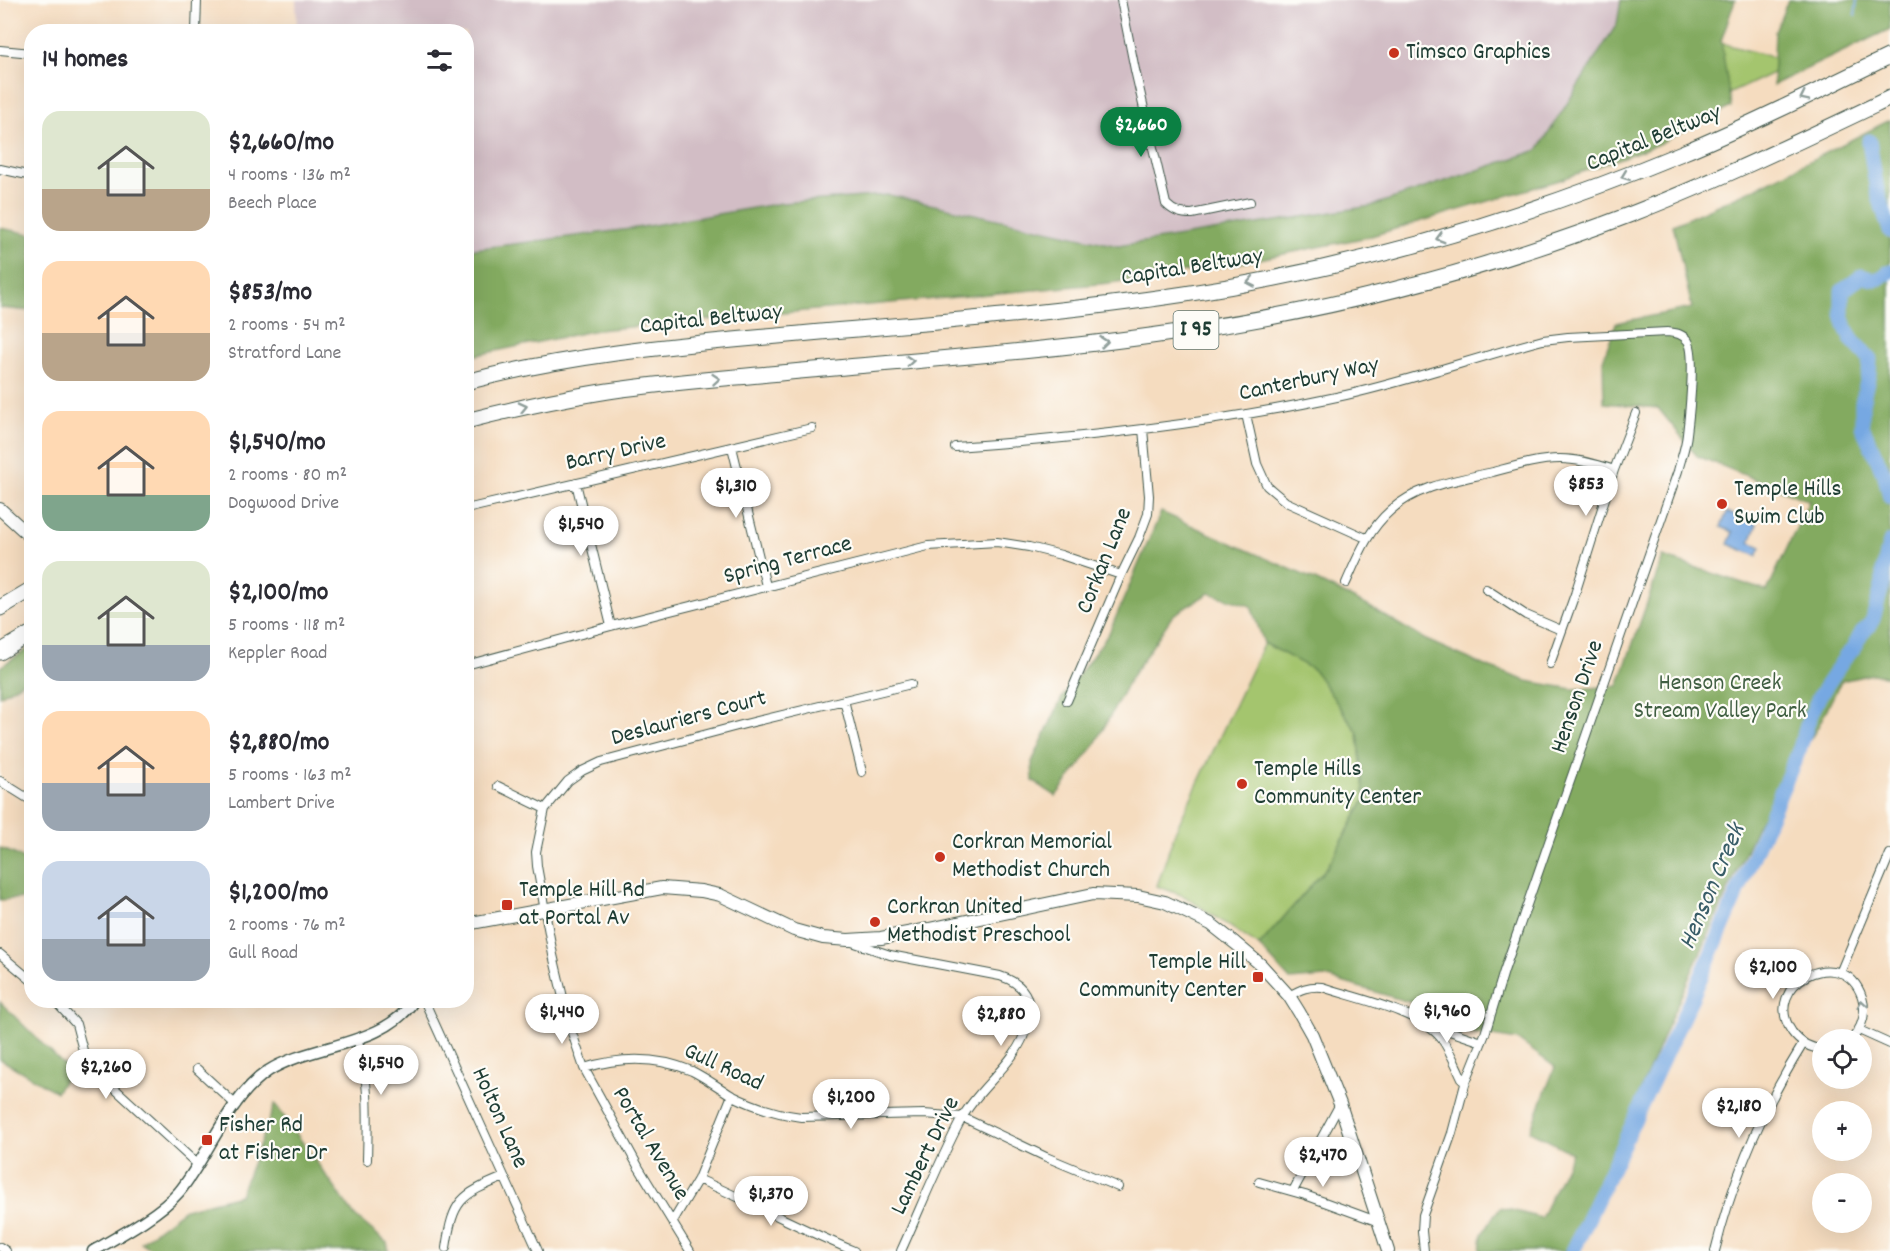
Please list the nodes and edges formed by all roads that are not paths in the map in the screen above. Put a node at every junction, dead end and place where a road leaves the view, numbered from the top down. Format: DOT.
graph roads {
  1 [pos="197,0"];
  2 [pos="1121,0"];
  3 [pos="196,24"];
  4 [pos="0,50"];
  5 [pos="24,52"];
  6 [pos="1890,56"];
  7 [pos="1890,98"];
  8 [pos="0,169"];
  9 [pos="24,174"];
  10 [pos="1251,202"];
  11 [pos="1667,332"];
  12 [pos="474,380"];
  13 [pos="1246,414"];
  14 [pos="1636,414"];
  15 [pos="474,419"];
  16 [pos="812,428"];
  17 [pos="1143,429"];
  18 [pos="732,447"];
  19 [pos="955,447"];
  20 [pos="1614,470"];
  21 [pos="576,483"];
  22 [pos="474,507"];
  23 [pos="0,509"];
  24 [pos="0,522"];
  25 [pos="24,532"];
  26 [pos="24,535"];
  27 [pos="1366,538"];
  28 [pos="1121,575"];
  29 [pos="1346,583"];
  30 [pos="766,586"];
  31 [pos="1486,589"];
  32 [pos="24,594"];
  33 [pos="0,608"];
  34 [pos="611,626"];
  35 [pos="1561,630"];
  36 [pos="24,638"];
  37 [pos="0,652"];
  38 [pos="474,663"];
  39 [pos="1550,663"];
  40 [pos="910,684"];
  41 [pos="844,700"];
  42 [pos="1067,701"];
  43 [pos="862,772"];
  44 [pos="0,781"];
  45 [pos="498,786"];
  46 [pos="24,796"];
  47 [pos="544,809"];
  48 [pos="1890,854"];
  49 [pos="1887,870"];
  50 [pos="544,910"];
  51 [pos="474,922"];
  52 [pos="848,940"];
  53 [pos="0,954"];
  54 [pos="1840,973"];
  55 [pos="24,974"];
  56 [pos="1289,996"];
  57 [pos="61,1008"];
  58 [pos="408,1008"];
  59 [pos="428,1008"];
  60 [pos="1420,1021"];
  61 [pos="1859,1029"];
  62 [pos="1872,1036"];
  63 [pos="357,1038"];
  64 [pos="1482,1042"];
  65 [pos="1803,1044"];
  66 [pos="1890,1044"];
  67 [pos="1812,1048"];
  68 [pos="584,1068"];
  69 [pos="196,1069"];
  70 [pos="1465,1084"];
  71 [pos="732,1095"];
  72 [pos="1340,1104"];
  73 [pos="236,1105"];
  74 [pos="962,1117"];
  75 [pos="367,1160"];
  76 [pos="197,1164"];
  77 [pos="504,1177"];
  78 [pos="698,1179"];
  79 [pos="1258,1182"];
  80 [pos="1118,1187"];
  81 [pos="1293,1191"];
  82 [pos="673,1221"];
  83 [pos="1379,1222"];
  84 [pos="0,1248"];
  85 [pos="446,1248"];
  86 [pos="6,1251"];
  87 [pos="93,1251"];
  88 [pos="538,1251"];
  89 [pos="690,1251"];
  90 [pos="854,1251"];
  91 [pos="902,1251"];
  92 [pos="1388,1251"];
  93 [pos="1424,1251"];
  94 [pos="1715,1251"];
  1 -- 3 [label="street"];
  2 -- 10 [label="street"];
  4 -- 5 [label="street"];
  6 -- 12 [label="highway, Capital Beltway / I 95, one-way"];
  15 -- 7 [label="highway, I 95, one-way"];
  8 -- 9 [label="street"];
  11 -- 13 [label="street, Canterbury Way"];
  11 -- 64 [label="street, Henson Drive"];
  13 -- 17 [label="street, Canterbury Way"];
  13 -- 27 [label="street"];
  14 -- 20 [label="street"];
  16 -- 18 [label="street, Barry Drive"];
  17 -- 19 [label="street, Canterbury Way"];
  17 -- 28 [label="street, Corkan Lane"];
  18 -- 21 [label="street, Barry Drive"];
  18 -- 30 [label="street"];
  20 -- 27 [label="street"];
  20 -- 35 [label="street"];
  21 -- 22 [label="street, Barry Drive"];
  21 -- 34 [label="street"];
  23 -- 25 [label="main road"];
  24 -- 26 [label="main road"];
  27 -- 29 [label="street"];
  28 -- 30 [label="street, Spring Terrace"];
  28 -- 42 [label="street, Corkan Lane"];
  30 -- 34 [label="street, Spring Terrace"];
  31 -- 35 [label="street"];
  32 -- 33 [label="highway"];
  34 -- 38 [label="street, Spring Terrace"];
  35 -- 39 [label="street"];
  36 -- 37 [label="highway"];
  40 -- 41 [label="street, Deslauriers Court"];
  41 -- 43 [label="street"];
  41 -- 47 [label="street, Deslauriers Court"];
  44 -- 46 [label="street"];
  45 -- 47 [label="street"];
  47 -- 50 [label="street, Portal Avenue"];
  48 -- 49 [label="street"];
  49 -- 54 [label="street"];
  50 -- 51 [label="main road"];
  50 -- 52 [label="main road"];
  50 -- 68 [label="street, Portal Avenue"];
  52 -- 56 [label="main road"];
  52 -- 74 [label="street, Lambert Drive"];
  53 -- 55 [label="street"];
  61 -- 54 [label="street, one-way"];
  54 -- 65 [label="street"];
  56 -- 60 [label="street"];
  56 -- 72 [label="main road"];
  57 -- 76 [label="street"];
  58 -- 63 [label="street"];
  59 -- 77 [label="street, Holton Lane"];
  60 -- 64 [label="street"];
  60 -- 70 [label="street"];
  62 -- 66 [label="street"];
  63 -- 73 [label="street"];
  63 -- 75 [label="street"];
  64 -- 70 [label="street, Henson Drive"];
  65 -- 67 [label="street"];
  65 -- 94 [label="street"];
  68 -- 71 [label="street, Gull Road"];
  68 -- 82 [label="street, Portal Avenue"];
  69 -- 73 [label="street"];
  70 -- 93 [label="street, Henson Drive"];
  71 -- 74 [label="street, Gull Road"];
  71 -- 78 [label="street"];
  72 -- 81 [label="street"];
  72 -- 83 [label="main road"];
  73 -- 76 [label="street"];
  74 -- 80 [label="street, Gull Road"];
  74 -- 91 [label="street, Lambert Drive"];
  76 -- 87 [label="street"];
  77 -- 85 [label="street"];
  77 -- 88 [label="street, Holton Lane"];
  78 -- 82 [label="street"];
  78 -- 90 [label="street"];
  79 -- 81 [label="street"];
  81 -- 83 [label="street"];
  82 -- 89 [label="street, Portal Avenue"];
  83 -- 92 [label="main road"];
  84 -- 86 [label="street"];
}
